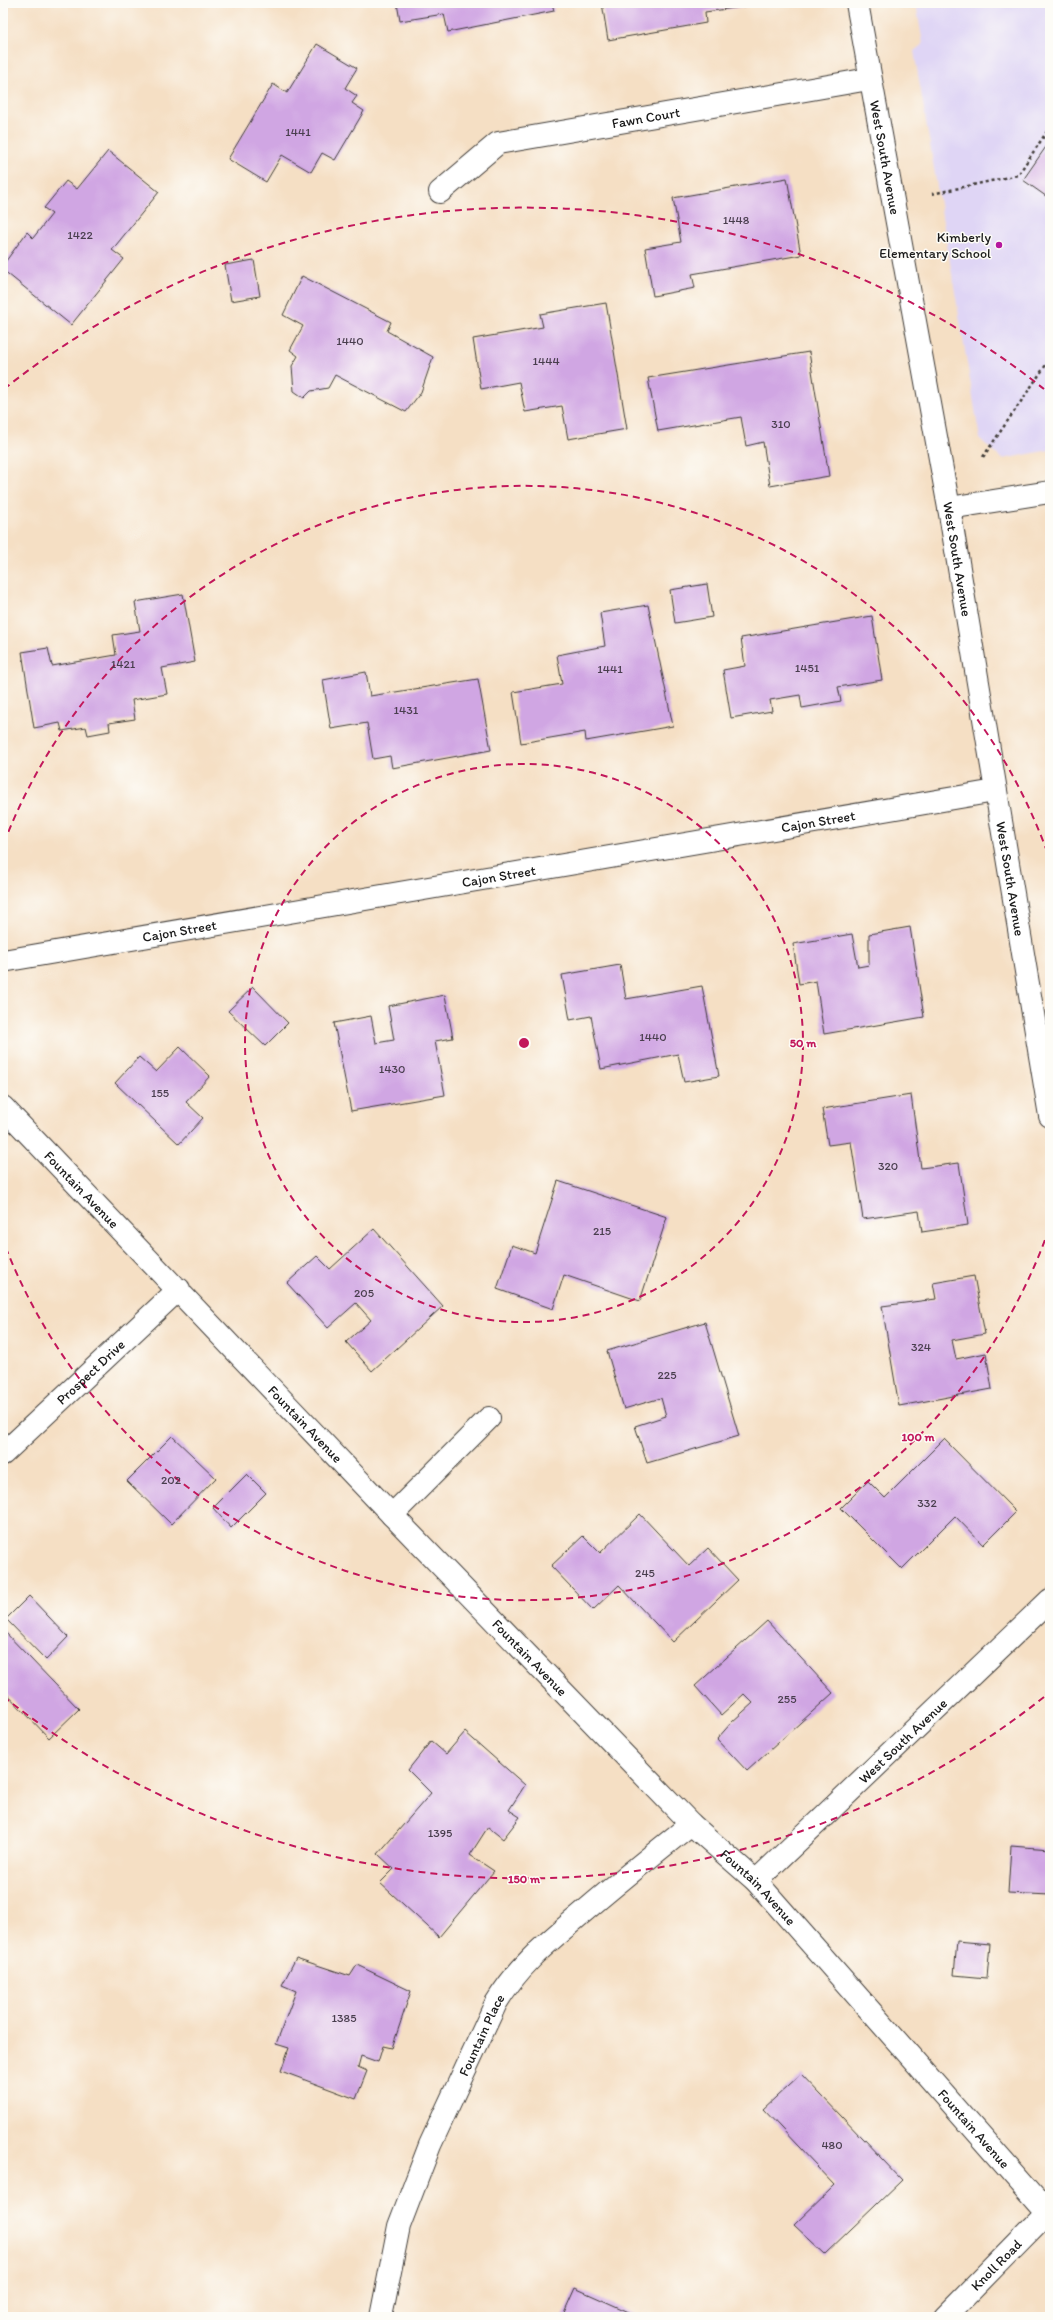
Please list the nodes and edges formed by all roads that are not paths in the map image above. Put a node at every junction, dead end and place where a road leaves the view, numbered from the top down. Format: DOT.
graph roads {
  1 [pos="856,3"];
  2 [pos="869,79"];
  3 [pos="440,192"];
  4 [pos="1050,492"];
  5 [pos="949,508"];
  6 [pos="995,791"];
  7 [pos="3,961"];
  8 [pos="3,1107"];
  9 [pos="1050,1116"];
  10 [pos="178,1290"];
  11 [pos="489,1418"];
  12 [pos="3,1454"];
  13 [pos="392,1515"];
  14 [pos="1050,1600"];
  15 [pos="691,1824"];
  16 [pos="756,1881"];
  17 [pos="1049,2213"];
  18 [pos="381,2317"];
  19 [pos="944,2317"];
  1 -- 2 [label="street, West South Avenue"];
  2 -- 3 [label="street, Fawn Court"];
  2 -- 5 [label="street, West South Avenue"];
  4 -- 5 [label="street"];
  5 -- 6 [label="street, West South Avenue"];
  6 -- 7 [label="street, Cajon Street"];
  6 -- 9 [label="street, West South Avenue"];
  8 -- 10 [label="street, Fountain Avenue"];
  10 -- 12 [label="street, Prospect Drive"];
  10 -- 13 [label="street, Fountain Avenue"];
  11 -- 13 [label="street"];
  13 -- 15 [label="street, Fountain Avenue"];
  14 -- 16 [label="street, West South Avenue"];
  15 -- 16 [label="street, Fountain Avenue"];
  15 -- 18 [label="street, Fountain Place"];
  16 -- 17 [label="street, Fountain Avenue"];
  17 -- 19 [label="street, Knoll Road"];
}
